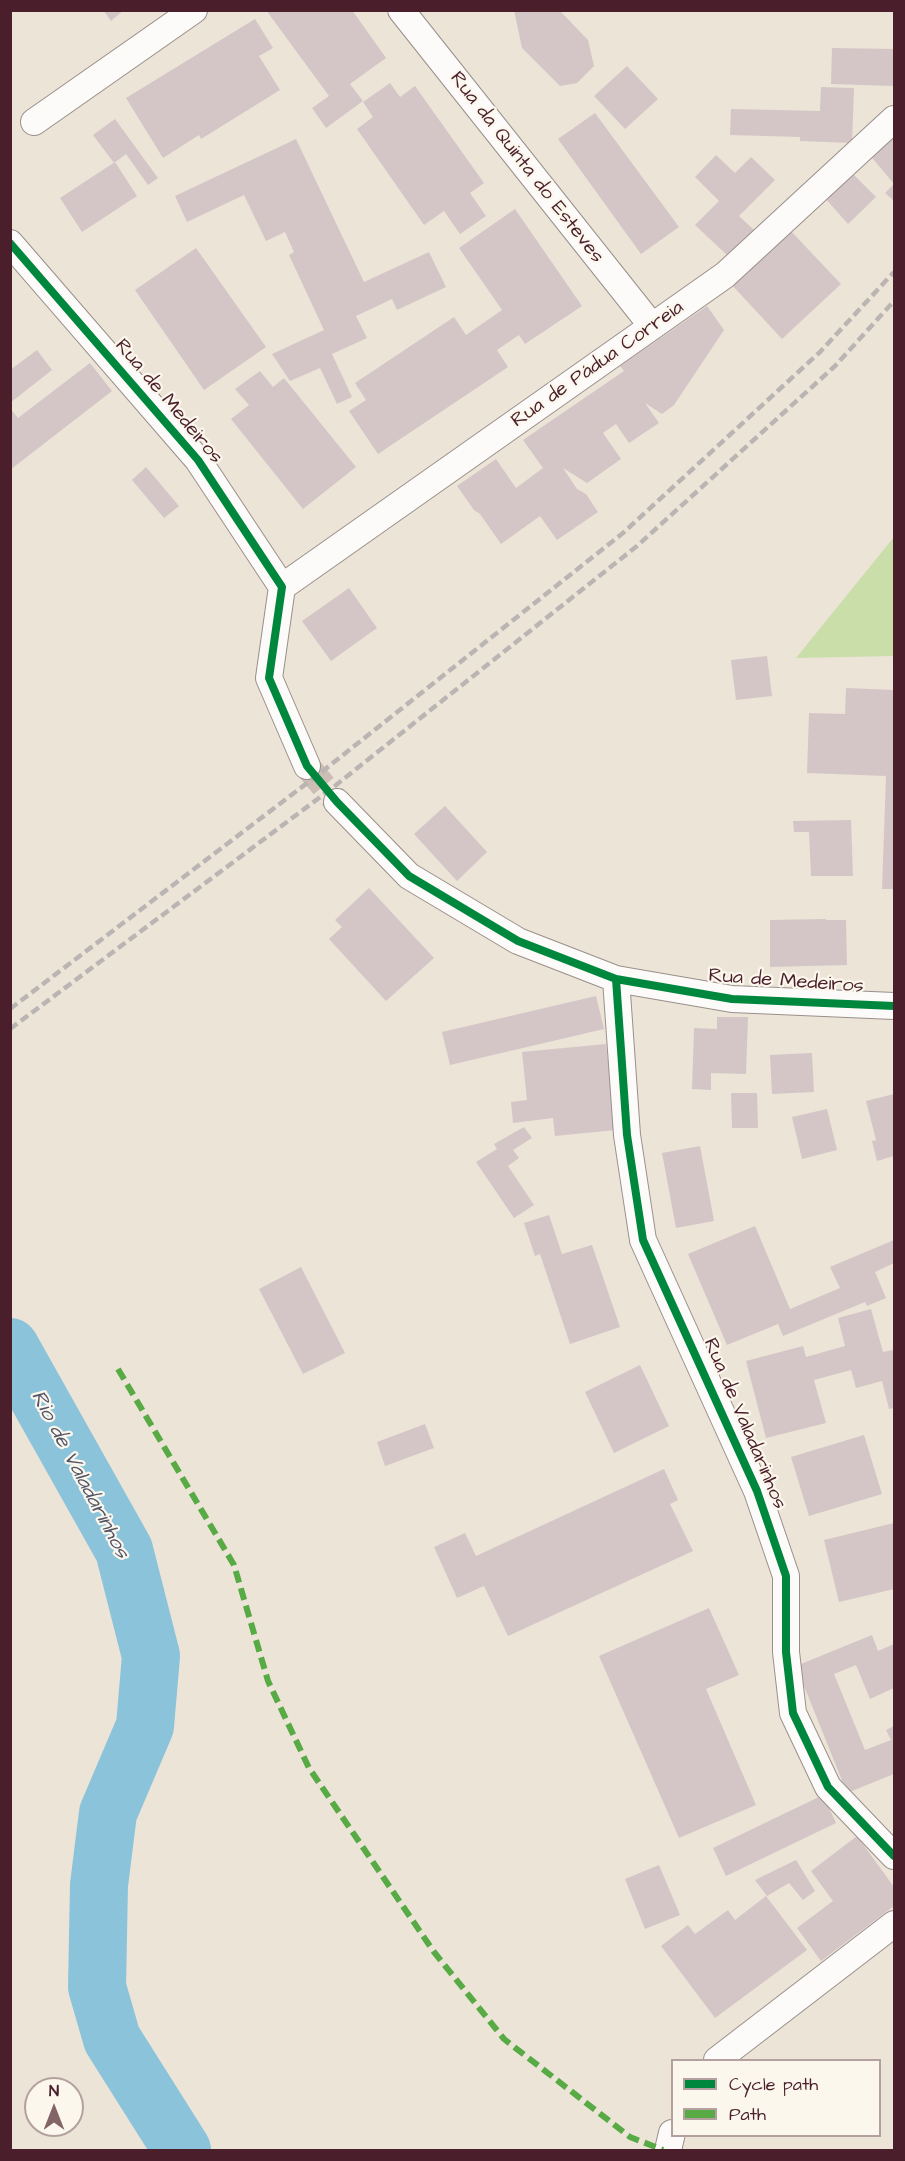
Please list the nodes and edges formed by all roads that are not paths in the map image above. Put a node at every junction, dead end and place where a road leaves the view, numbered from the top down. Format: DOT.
graph roads {
  1 [pos="194,10"];
  2 [pos="401,10"];
  3 [pos="894,119"];
  4 [pos="34,122"];
  5 [pos="10,243"];
  6 [pos="652,326"];
  7 [pos="282,587"];
  8 [pos="307,766"];
  9 [pos="337,802"];
  10 [pos="616,979"];
  11 [pos="894,1005"];
  12 [pos="894,1856"];
  13 [pos="894,1924"];
  14 [pos="720,2059"];
  1 -- 4 [label="street"];
  2 -- 6 [label="street, Rua da Quinta do Esteves"];
  3 -- 6 [label="street, Rua de Pádua Correia"];
  5 -- 7 [label="street, Rua de Medeiros"];
  6 -- 7 [label="street, Rua de Pádua Correia"];
  7 -- 8 [label="street"];
  9 -- 10 [label="street, Rua de Medeiros"];
  10 -- 11 [label="street, Rua de Medeiros"];
  10 -- 12 [label="street, Rua de Valadarinhos"];
  13 -- 14 [label="street"];
}
